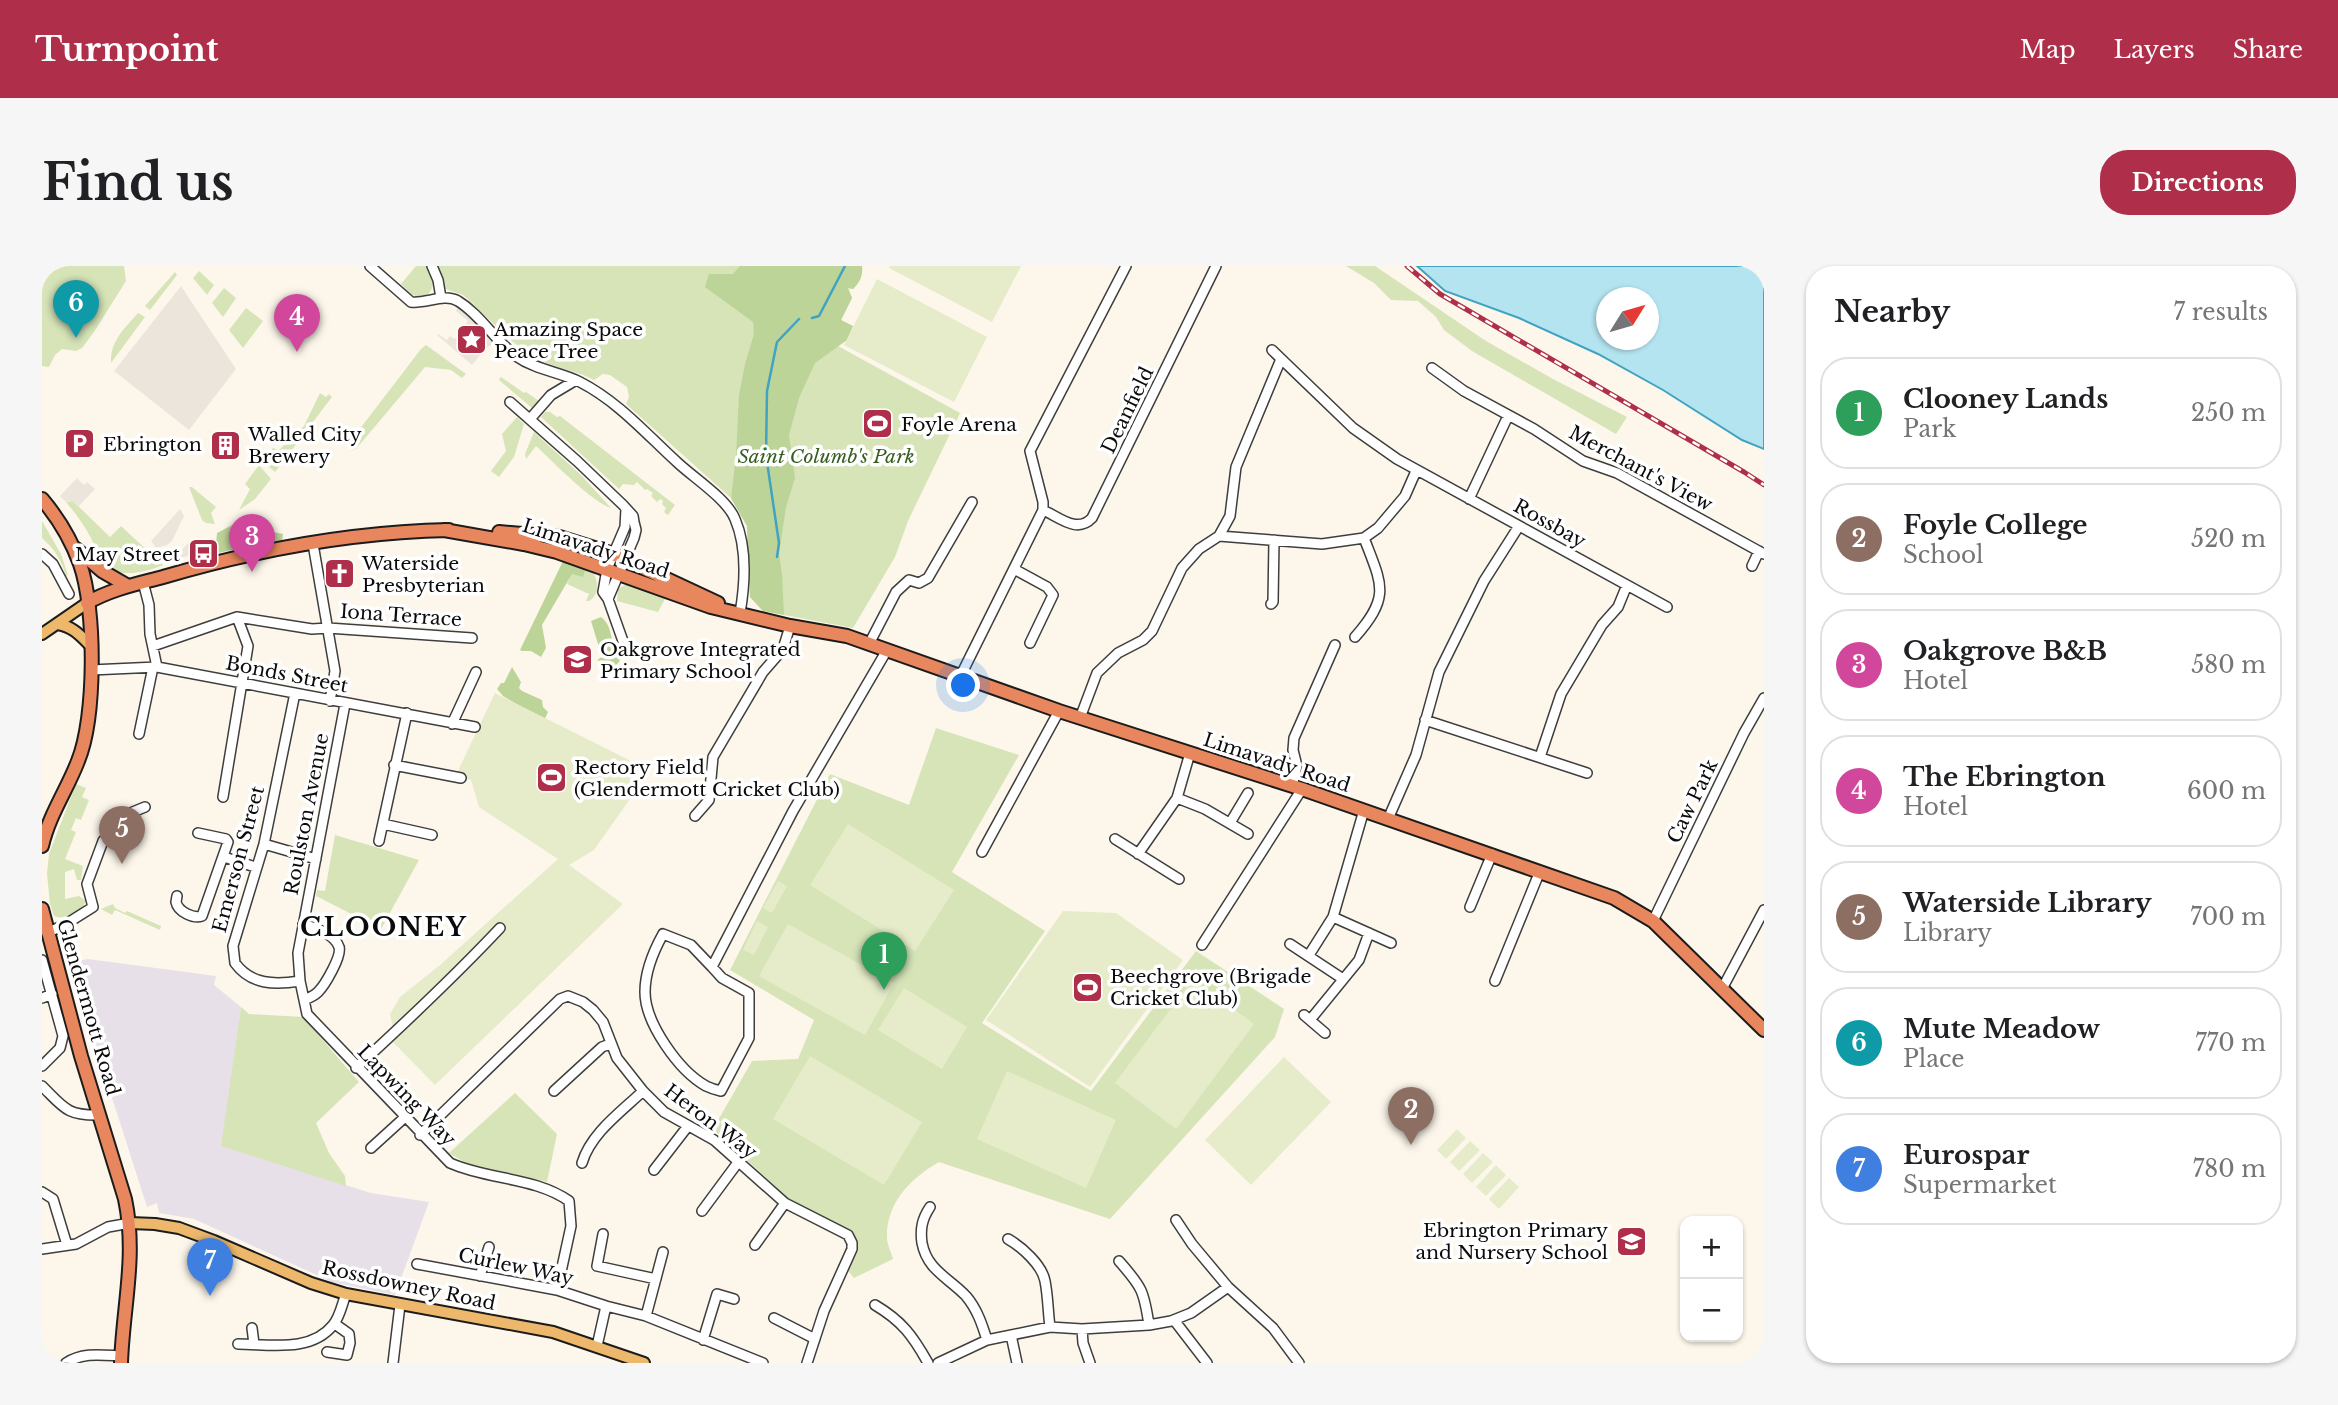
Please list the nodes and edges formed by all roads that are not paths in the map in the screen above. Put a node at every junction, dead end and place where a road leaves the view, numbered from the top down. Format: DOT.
graph roads {
  1 [pos="370,266"];
  2 [pos="432,266"];
  3 [pos="1126,266"];
  4 [pos="1216,266"];
  5 [pos="441,298"];
  6 [pos="1272,350"];
  7 [pos="1281,359"];
  8 [pos="1432,368"];
  9 [pos="576,380"];
  10 [pos="509,402"];
  11 [pos="1507,416"];
  12 [pos="530,419"];
  13 [pos="1416,471"];
  14 [pos="42,499"];
  15 [pos="1469,499"];
  16 [pos="971,502"];
  17 [pos="626,509"];
  18 [pos="1043,510"];
  19 [pos="1519,526"];
  20 [pos="444,530"];
  21 [pos="1219,536"];
  22 [pos="1364,538"];
  23 [pos="1274,540"];
  24 [pos="313,544"];
  25 [pos="73,545"];
  26 [pos="1762,553"];
  27 [pos="42,554"];
  28 [pos="617,564"];
  29 [pos="1752,566"];
  30 [pos="1014,569"];
  31 [pos="143,582"];
  32 [pos="1627,585"];
  33 [pos="128,586"];
  34 [pos="69,594"];
  35 [pos="88,603"];
  36 [pos="1271,604"];
  37 [pos="1667,607"];
  38 [pos="737,613"];
  39 [pos="237,617"];
  40 [pos="57,624"];
  41 [pos="790,626"];
  42 [pos="328,628"];
  43 [pos="42,634"];
  44 [pos="1355,637"];
  45 [pos="472,638"];
  46 [pos="1030,643"];
  47 [pos="624,644"];
  48 [pos="869,644"];
  49 [pos="90,645"];
  50 [pos="1335,645"];
  51 [pos="153,646"];
  52 [pos="887,650"];
  53 [pos="155,667"];
  54 [pos="91,670"];
  55 [pos="476,672"];
  56 [pos="961,676"];
  57 [pos="241,683"];
  58 [pos="295,693"];
  59 [pos="1764,698"];
  60 [pos="331,701"];
  61 [pos="345,704"];
  62 [pos="1059,711"];
  63 [pos="407,713"];
  64 [pos="1080,718"];
  65 [pos="1425,720"];
  66 [pos="452,724"];
  67 [pos="475,727"];
  68 [pos="139,734"];
  69 [pos="1190,753"];
  70 [pos="1540,757"];
  71 [pos="394,765"];
  72 [pos="1587,773"];
  73 [pos="461,778"];
  74 [pos="1297,788"];
  75 [pos="1248,793"];
  76 [pos="223,797"];
  77 [pos="1177,798"];
  78 [pos="145,807"];
  79 [pos="1364,810"];
  80 [pos="695,816"];
  81 [pos="1388,819"];
  82 [pos="1230,822"];
  83 [pos="383,824"];
  84 [pos="44,831"];
  85 [pos="198,833"];
  86 [pos="1248,834"];
  87 [pos="432,835"];
  88 [pos="1115,839"];
  89 [pos="379,841"];
  90 [pos="264,844"];
  91 [pos="42,846"];
  92 [pos="982,852"];
  93 [pos="1138,854"];
  94 [pos="1492,854"];
  95 [pos="224,857"];
  96 [pos="316,859"];
  97 [pos="255,867"];
  98 [pos="1540,871"];
  99 [pos="1179,879"];
  100 [pos="177,896"];
  101 [pos="1470,907"];
  102 [pos="42,909"];
  103 [pos="1764,910"];
  104 [pos="1334,916"];
  105 [pos="1653,921"];
  106 [pos="303,924"];
  107 [pos="500,928"];
  108 [pos="47,933"];
  109 [pos="1369,933"];
  110 [pos="1391,943"];
  111 [pos="1290,944"];
  112 [pos="1202,945"];
  113 [pos="1309,955"];
  114 [pos="42,960"];
  115 [pos="712,967"];
  116 [pos="1343,979"];
  117 [pos="1495,981"];
  118 [pos="300,982"];
  119 [pos="1722,989"];
  120 [pos="52,995"];
  121 [pos="42,998"];
  122 [pos="304,1000"];
  123 [pos="307,1014"];
  124 [pos="1764,1030"];
  125 [pos="1325,1033"];
  126 [pos="610,1044"];
  127 [pos="42,1066"];
  128 [pos="356,1068"];
  129 [pos="42,1086"];
  130 [pos="554,1091"];
  131 [pos="643,1091"];
  132 [pos="100,1115"];
  133 [pos="404,1118"];
  134 [pos="688,1126"];
  135 [pos="420,1135"];
  136 [pos="372,1148"];
  137 [pos="740,1161"];
  138 [pos="582,1163"];
  139 [pos="654,1170"];
  140 [pos="42,1192"];
  141 [pos="785,1203"];
  142 [pos="930,1207"];
  143 [pos="702,1211"];
  144 [pos="1176,1220"];
  145 [pos="130,1223"];
  146 [pos="603,1234"];
  147 [pos="1008,1239"];
  148 [pos="67,1245"];
  149 [pos="755,1245"];
  150 [pos="489,1247"];
  151 [pos="42,1249"];
  152 [pos="663,1252"];
  153 [pos="1119,1261"];
  154 [pos="417,1264"];
  155 [pos="480,1276"];
  156 [pos="656,1279"];
  157 [pos="1228,1287"];
  158 [pos="557,1290"];
  159 [pos="346,1294"];
  160 [pos="734,1299"];
  161 [pos="400,1305"];
  162 [pos="875,1305"];
  163 [pos="606,1306"];
  164 [pos="646,1316"];
  165 [pos="774,1318"];
  166 [pos="1171,1321"];
  167 [pos="335,1324"];
  168 [pos="1149,1325"];
  169 [pos="1050,1327"];
  170 [pos="252,1328"];
  171 [pos="1082,1329"];
  172 [pos="1011,1335"];
  173 [pos="815,1339"];
  174 [pos="703,1340"];
  175 [pos="987,1340"];
  176 [pos="238,1343"];
  177 [pos="254,1344"];
  178 [pos="597,1346"];
  179 [pos="327,1352"];
  180 [pos="121,1360"];
  181 [pos="66,1363"];
  182 [pos="393,1363"];
  183 [pos="644,1363"];
  184 [pos="763,1363"];
  185 [pos="807,1363"];
  186 [pos="928,1363"];
  187 [pos="938,1363"];
  188 [pos="1017,1363"];
  189 [pos="1090,1363"];
  190 [pos="1207,1363"];
  191 [pos="1298,1363"];
  1 -- 5 [label="street"];
  2 -- 5 [label="street"];
  3 -- 18 [label="street"];
  4 -- 18 [label="street, Deanfield"];
  5 -- 9 [label="street"];
  6 -- 7 [label="street, Rossbay"];
  7 -- 13 [label="street, Rossbay"];
  7 -- 21 [label="street"];
  8 -- 11 [label="street, Merchant's View"];
  9 -- 12 [label="street"];
  9 -- 38 [label="street"];
  10 -- 12 [label="street"];
  11 -- 15 [label="street"];
  11 -- 26 [label="street, Merchant's View"];
  12 -- 17 [label="street"];
  13 -- 15 [label="street, Rossbay"];
  13 -- 22 [label="street"];
  14 -- 25 [label="highway"];
  15 -- 19 [label="street, Rossbay"];
  16 -- 48 [label="street"];
  17 -- 28 [label="street"];
  17 -- 28 [label="street"];
  18 -- 30 [label="street"];
  19 -- 32 [label="street, Rossbay"];
  19 -- 65 [label="street"];
  20 -- 24 [label="highway, Limavady Road"];
  20 -- 28 [label="highway, Limavady Road"];
  20 -- 28 [label="highway, Limavady Road"];
  21 -- 23 [label="street"];
  21 -- 64 [label="street"];
  22 -- 23 [label="street"];
  22 -- 44 [label="street"];
  23 -- 36 [label="street"];
  24 -- 31 [label="highway, Limavady Road"];
  24 -- 42 [label="street"];
  25 -- 33 [label="highway"];
  25 -- 35 [label="highway"];
  26 -- 29 [label="street, Merchant's View"];
  27 -- 34 [label="street"];
  28 -- 38 [label="highway, Limavady Road"];
  28 -- 38 [label="highway, Limavady Road"];
  28 -- 47 [label="street"];
  30 -- 46 [label="street"];
  30 -- 56 [label="street"];
  31 -- 33 [label="highway, Limavady Road"];
  31 -- 51 [label="street"];
  32 -- 37 [label="street, Rossbay"];
  32 -- 70 [label="street"];
  33 -- 35 [label="highway, Limavady Road"];
  35 -- 40 [label="main road"];
  35 -- 49 [label="highway"];
  38 -- 41 [label="highway, Limavady Road"];
  39 -- 42 [label="street, Iona Terrace"];
  39 -- 51 [label="street"];
  39 -- 57 [label="street"];
  40 -- 43 [label="main road"];
  40 -- 49 [label="main road"];
  41 -- 48 [label="highway, Limavady Road"];
  41 -- 80 [label="street"];
  42 -- 45 [label="street, Iona Terrace"];
  42 -- 60 [label="street"];
  48 -- 52 [label="highway, Limavady Road"];
  49 -- 54 [label="highway"];
  50 -- 74 [label="street"];
  51 -- 53 [label="street"];
  52 -- 56 [label="highway, Limavady Road"];
  52 -- 115 [label="street"];
  53 -- 54 [label="street, Bonds Street"];
  53 -- 57 [label="street, Bonds Street"];
  53 -- 68 [label="street"];
  54 -- 84 [label="highway"];
  55 -- 66 [label="street"];
  56 -- 62 [label="highway, Limavady Road"];
  57 -- 58 [label="street, Bonds Street"];
  57 -- 76 [label="street"];
  58 -- 60 [label="street, Bonds Street"];
  58 -- 90 [label="street, Emerson Street"];
  59 -- 105 [label="street, Caw Park"];
  60 -- 61 [label="street, Bonds Street"];
  61 -- 63 [label="street, Bonds Street"];
  61 -- 96 [label="street, Roulston Avenue"];
  62 -- 64 [label="highway, Limavady Road"];
  62 -- 92 [label="street"];
  63 -- 66 [label="street, Bonds Street"];
  63 -- 71 [label="street"];
  64 -- 69 [label="highway, Limavady Road"];
  65 -- 70 [label="street"];
  65 -- 81 [label="street"];
  66 -- 67 [label="street, Bonds Street"];
  69 -- 74 [label="highway, Limavady Road"];
  69 -- 77 [label="street"];
  70 -- 72 [label="street"];
  71 -- 73 [label="street"];
  71 -- 83 [label="street"];
  74 -- 79 [label="highway, Limavady Road"];
  74 -- 112 [label="street"];
  75 -- 82 [label="street"];
  77 -- 82 [label="street"];
  77 -- 93 [label="street"];
  78 -- 108 [label="street"];
  79 -- 81 [label="highway, Limavady Road"];
  79 -- 104 [label="street"];
  81 -- 94 [label="highway, Limavady Road"];
  82 -- 86 [label="street"];
  83 -- 87 [label="street"];
  83 -- 89 [label="street"];
  84 -- 91 [label="highway"];
  85 -- 95 [label="street"];
  88 -- 93 [label="street"];
  90 -- 96 [label="street"];
  90 -- 97 [label="street, Emerson Street"];
  93 -- 99 [label="street"];
  94 -- 98 [label="highway, Limavady Road"];
  94 -- 101 [label="street"];
  95 -- 97 [label="street"];
  95 -- 100 [label="street"];
  96 -- 106 [label="street, Roulston Avenue"];
  97 -- 118 [label="street, Emerson Street"];
  98 -- 105 [label="highway, Limavady Road"];
  98 -- 117 [label="street"];
  102 -- 108 [label="highway, Glendermott Road"];
  103 -- 119 [label="street"];
  104 -- 109 [label="street"];
  104 -- 113 [label="street"];
  105 -- 119 [label="highway, Limavady Road"];
  106 -- 118 [label="street, Roulston Avenue"];
  106 -- 122 [label="street"];
  107 -- 128 [label="street"];
  108 -- 132 [label="highway, Glendermott Road"];
  109 -- 110 [label="street"];
  109 -- 116 [label="street"];
  111 -- 113 [label="street"];
  113 -- 116 [label="street"];
  114 -- 120 [label="street"];
  115 -- 115 [label="street"];
  116 -- 125 [label="street"];
  118 -- 122 [label="street, Roulston Avenue"];
  119 -- 124 [label="highway, Limavady Road"];
  120 -- 121 [label="street"];
  120 -- 127 [label="street"];
  122 -- 123 [label="street, Roulston Avenue"];
  123 -- 128 [label="street, Lapwing Way"];
  126 -- 130 [label="street"];
  126 -- 131 [label="street, Heron Way"];
  126 -- 135 [label="street, Heron Way"];
  128 -- 133 [label="street, Lapwing Way"];
  129 -- 132 [label="street"];
  131 -- 134 [label="street, Heron Way"];
  131 -- 138 [label="street"];
  132 -- 145 [label="highway, Glendermott Road"];
  133 -- 135 [label="street, Lapwing Way"];
  133 -- 136 [label="street"];
  134 -- 137 [label="street, Heron Way"];
  134 -- 139 [label="street"];
  135 -- 158 [label="street, Lapwing Way"];
  137 -- 141 [label="street, Heron Way"];
  137 -- 143 [label="street"];
  140 -- 148 [label="street"];
  141 -- 149 [label="street"];
  141 -- 173 [label="street, Heron Way"];
  142 -- 175 [label="street"];
  144 -- 157 [label="street"];
  145 -- 148 [label="street"];
  145 -- 159 [label="main road, Rossdowney Road"];
  145 -- 180 [label="highway, Glendermott Road"];
  146 -- 156 [label="street"];
  147 -- 169 [label="street"];
  148 -- 151 [label="street"];
  150 -- 155 [label="street"];
  152 -- 156 [label="street"];
  153 -- 168 [label="street"];
  154 -- 155 [label="street, Curlew Way"];
  155 -- 158 [label="street, Curlew Way"];
  156 -- 164 [label="street"];
  157 -- 166 [label="street"];
  157 -- 191 [label="street"];
  158 -- 163 [label="street, Curlew Way"];
  159 -- 161 [label="main road, Rossdowney Road"];
  159 -- 167 [label="street"];
  160 -- 174 [label="street"];
  161 -- 178 [label="main road, Rossdowney Road"];
  161 -- 182 [label="street"];
  162 -- 186 [label="street"];
  163 -- 164 [label="street, Curlew Way"];
  163 -- 178 [label="street"];
  164 -- 174 [label="street, Curlew Way"];
  165 -- 173 [label="street"];
  166 -- 168 [label="street"];
  166 -- 190 [label="street"];
  167 -- 177 [label="street"];
  167 -- 179 [label="street"];
  168 -- 171 [label="street"];
  169 -- 171 [label="street"];
  169 -- 172 [label="street"];
  170 -- 177 [label="street"];
  171 -- 189 [label="street"];
  172 -- 175 [label="street"];
  172 -- 188 [label="street"];
  173 -- 185 [label="street, Heron Way"];
  174 -- 184 [label="street, Curlew Way"];
  175 -- 187 [label="street"];
  176 -- 177 [label="street"];
  178 -- 183 [label="main road, Rossdowney Road"];
  180 -- 181 [label="street"];
}
